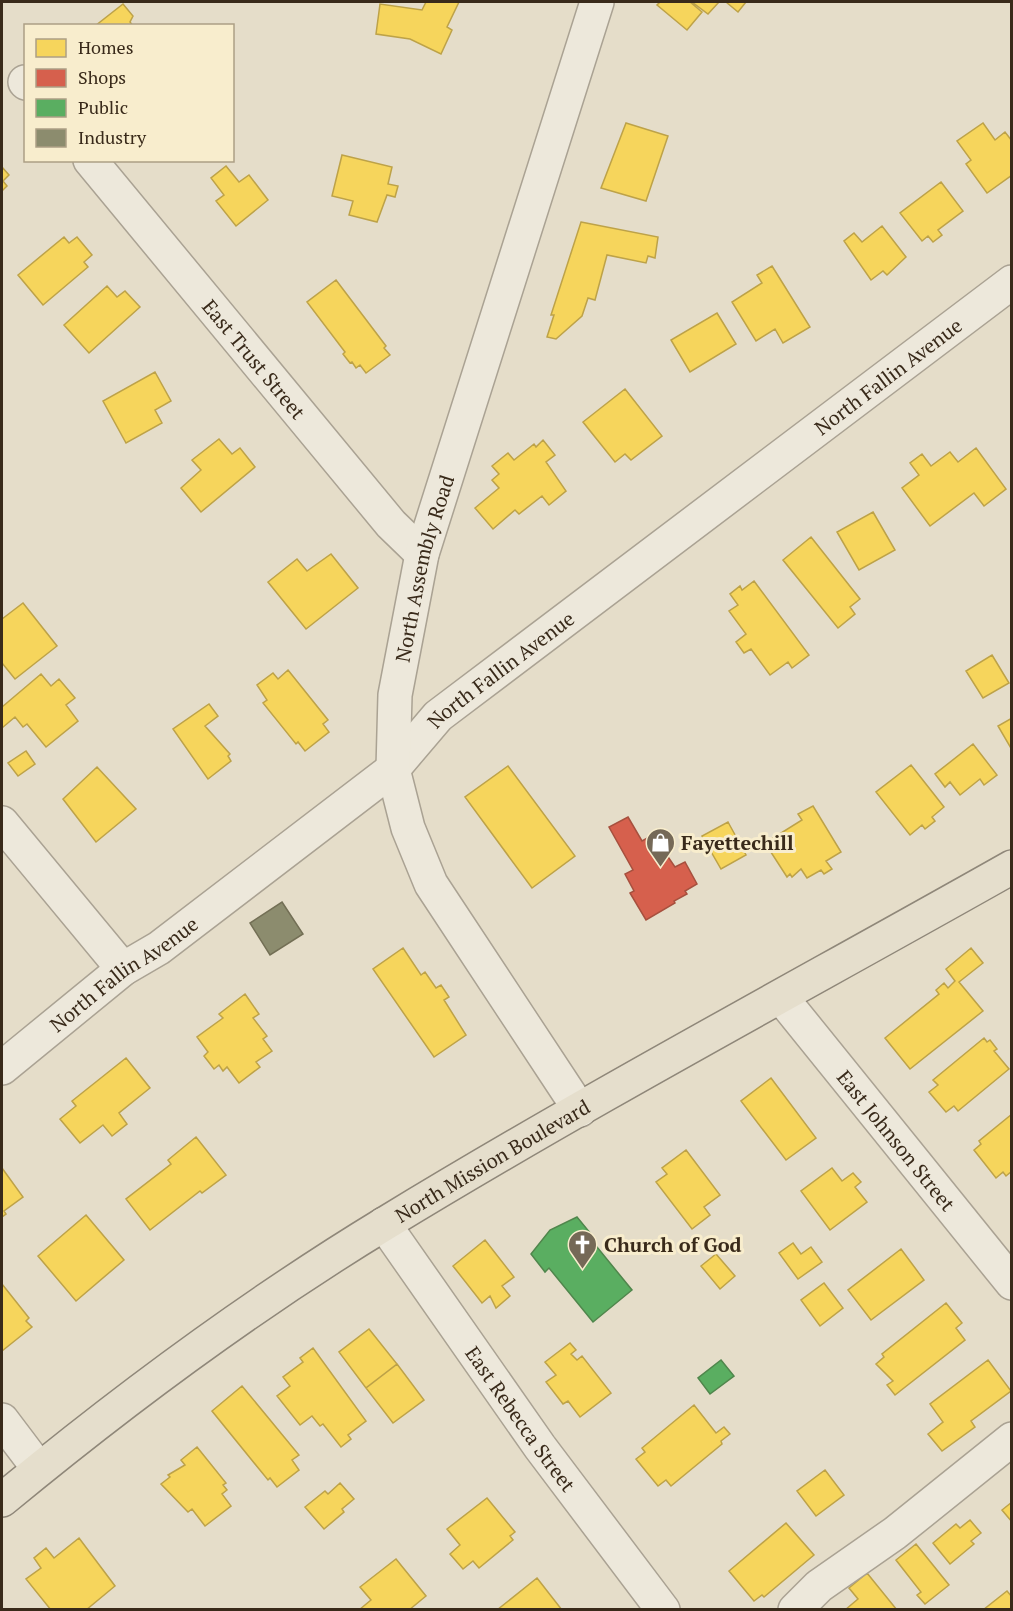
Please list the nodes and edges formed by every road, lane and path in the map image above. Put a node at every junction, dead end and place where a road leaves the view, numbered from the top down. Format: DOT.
graph roads {
  1 [pos="597,2"];
  2 [pos="92,162"];
  3 [pos="1011,282"];
  4 [pos="422,554"];
  5 [pos="393,769"];
  6 [pos="2,823"];
  7 [pos="1011,867"];
  8 [pos="123,969"];
  9 [pos="782,998"];
  10 [pos="2,1068"];
  11 [pos="580,1110"];
  12 [pos="384,1224"];
  13 [pos="1011,1283"];
  14 [pos="2,1420"];
  15 [pos="1011,1439"];
  16 [pos="39,1469"];
  17 [pos="2,1500"];
  18 [pos="663,1610"];
  19 [pos="795,1610"];
  1 -- 4 [label="street, North Assembly Road"];
  2 -- 4 [label="street, East Trust Street"];
  3 -- 5 [label="street, North Fallin Avenue"];
  4 -- 5 [label="street, North Assembly Road"];
  5 -- 8 [label="street, North Fallin Avenue"];
  5 -- 11 [label="street, North Assembly Road"];
  6 -- 8 [label="street"];
  7 -- 9 [label="main road, North Mission Boulevard"];
  8 -- 10 [label="street, North Fallin Avenue"];
  9 -- 11 [label="main road, North Mission Boulevard"];
  9 -- 13 [label="street, East Johnson Street"];
  11 -- 12 [label="main road, North Mission Boulevard"];
  12 -- 16 [label="main road, North Mission Boulevard"];
  12 -- 18 [label="street, East Rebecca Street"];
  14 -- 16 [label="street"];
  15 -- 19 [label="street"];
  16 -- 17 [label="main road, North Mission Boulevard"];
}
